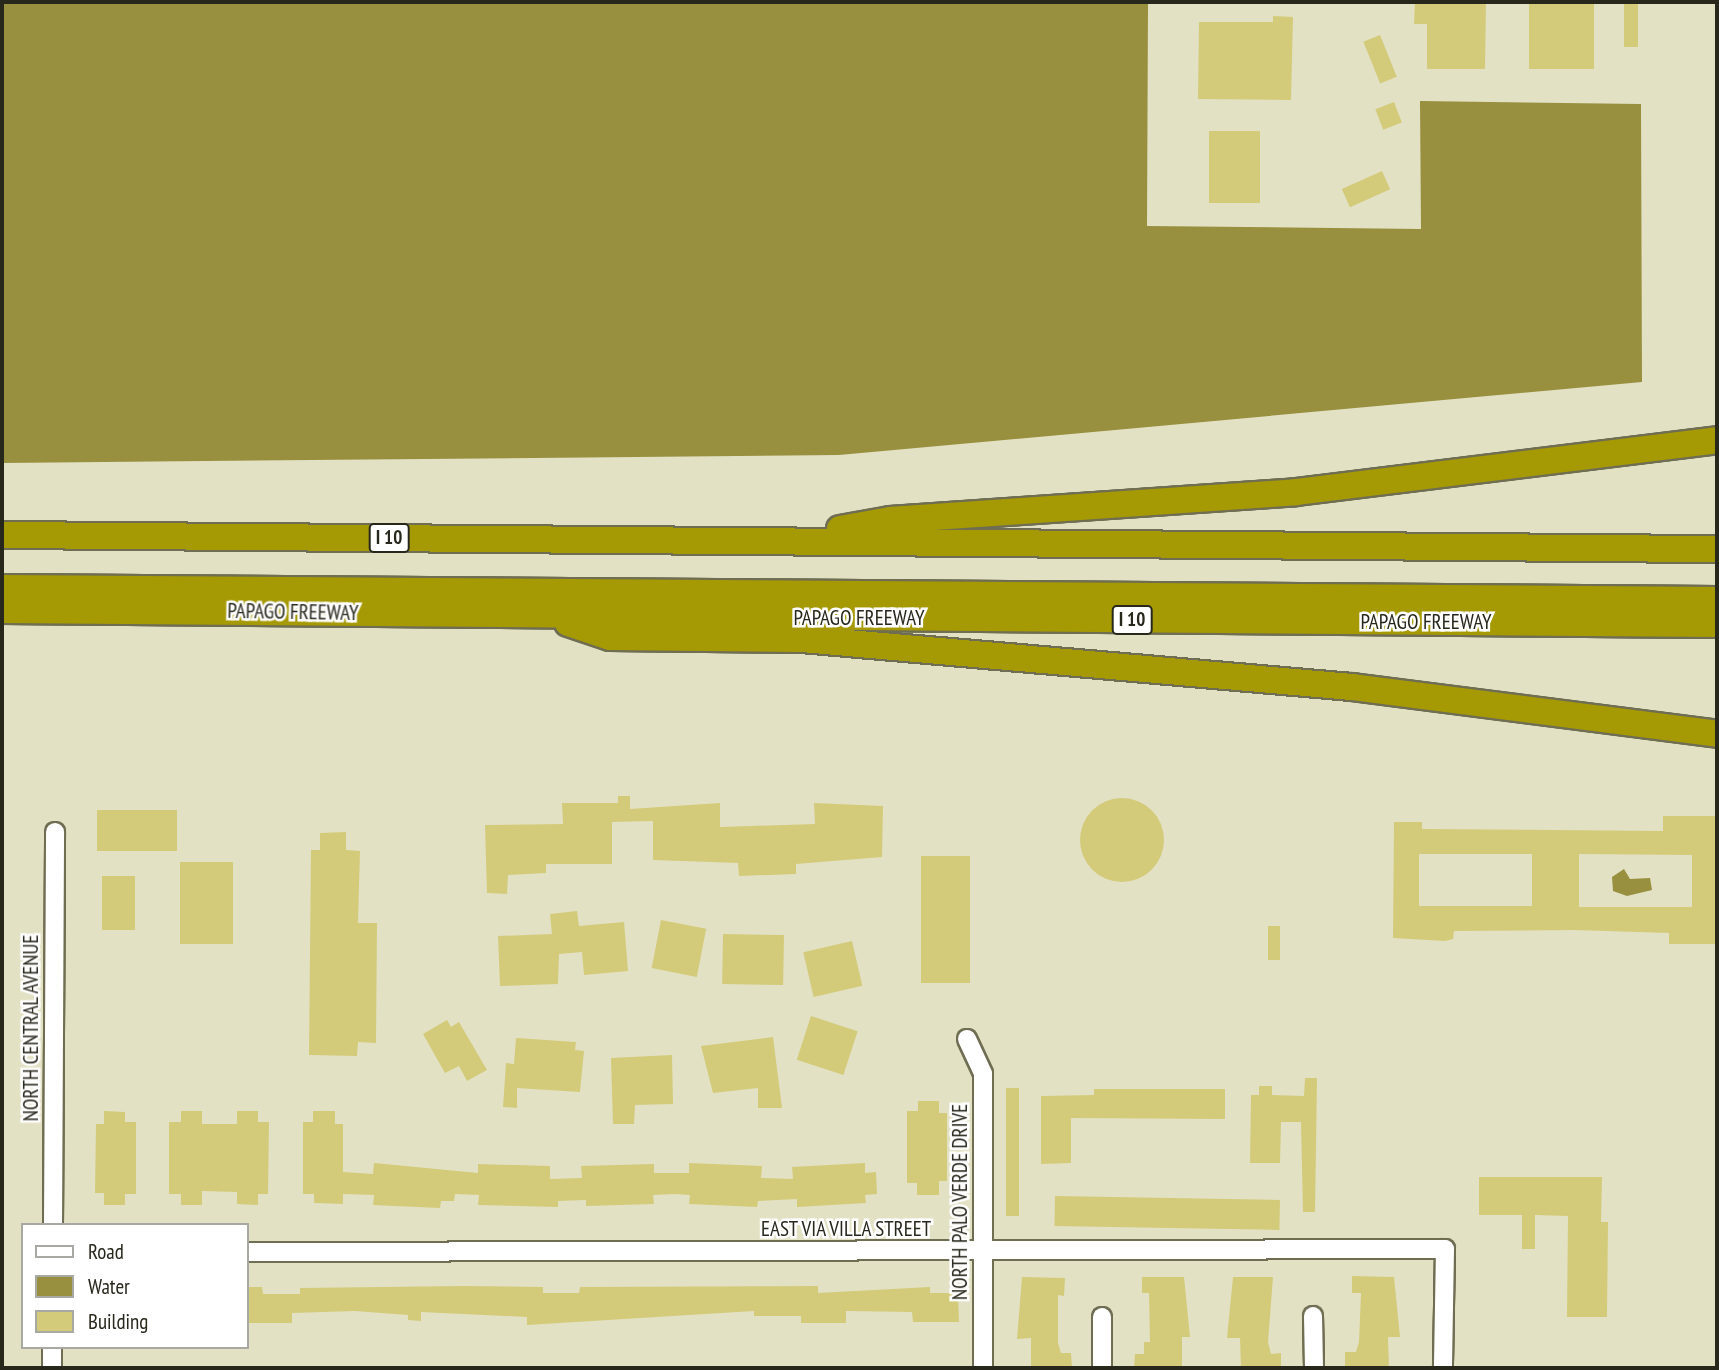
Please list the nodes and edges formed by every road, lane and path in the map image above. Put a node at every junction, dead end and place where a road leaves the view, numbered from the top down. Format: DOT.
graph roads {
  1 [pos="1717,440"];
  2 [pos="2,535"];
  3 [pos="776,540"];
  4 [pos="1717,549"];
  5 [pos="2,588"];
  6 [pos="1717,600"];
  7 [pos="2,610"];
  8 [pos="546,616"];
  9 [pos="1717,624"];
  10 [pos="1717,734"];
  11 [pos="55,832"];
  12 [pos="967,1039"];
  13 [pos="53,1223"];
  14 [pos="983,1251"];
  15 [pos="248,1252"];
  16 [pos="1313,1316"];
  17 [pos="1102,1317"];
  18 [pos="52,1349"];
  19 [pos="52,1368"];
  20 [pos="982,1368"];
  21 [pos="1102,1368"];
  22 [pos="1314,1368"];
  23 [pos="1443,1368"];
  1 -- 3 [label="highway"];
  2 -- 3 [label="highway, I 10"];
  3 -- 4 [label="highway, I 10"];
  5 -- 6 [label="highway"];
  7 -- 8 [label="highway, PAPAGO FREEWAY / I 10"];
  8 -- 9 [label="highway, PAPAGO FREEWAY / I 10"];
  8 -- 10 [label="highway"];
  11 -- 13 [label="street, NORTH CENTRAL AVENUE"];
  12 -- 14 [label="street, NORTH PALO VERDE DRIVE"];
  14 -- 15 [label="street, EAST VIA VILLA STREET"];
  14 -- 20 [label="street, NORTH PALO VERDE DRIVE"];
  14 -- 23 [label="street, EAST VIA VILLA STREET"];
  16 -- 22 [label="street"];
  17 -- 21 [label="street"];
  18 -- 19 [label="street"];
}
